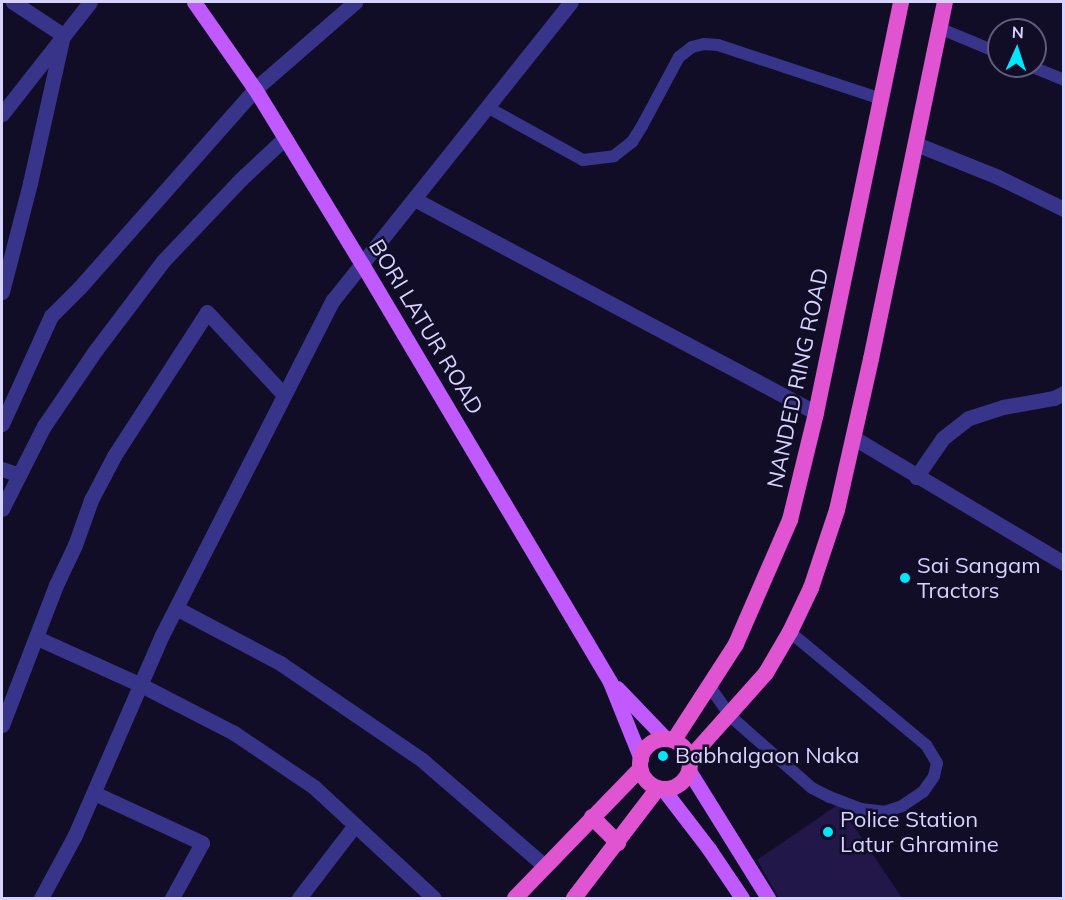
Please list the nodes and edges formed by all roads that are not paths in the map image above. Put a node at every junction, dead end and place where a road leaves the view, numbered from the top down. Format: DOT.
graph roads {
  1 [pos="14,2"];
  2 [pos="90,2"];
  3 [pos="194,2"];
  4 [pos="355,2"];
  5 [pos="571,2"];
  6 [pos="901,2"];
  7 [pos="945,2"];
  8 [pos="939,28"];
  9 [pos="63,35"];
  10 [pos="987,48"];
  11 [pos="1047,73"];
  12 [pos="1064,80"];
  13 [pos="255,89"];
  14 [pos="881,99"];
  15 [pos="487,107"];
  16 [pos="2,114"];
  17 [pos="285,138"];
  18 [pos="916,144"];
  19 [pos="414,199"];
  20 [pos="1064,209"];
  21 [pos="362,264"];
  22 [pos="2,292"];
  23 [pos="1064,393"];
  24 [pos="284,395"];
  25 [pos="816,413"];
  26 [pos="2,424"];
  27 [pos="854,438"];
  28 [pos="2,469"];
  29 [pos="19,475"];
  30 [pos="916,477"];
  31 [pos="2,509"];
  32 [pos="1064,563"];
  33 [pos="176,608"];
  34 [pos="790,632"];
  35 [pos="37,638"];
  36 [pos="610,682"];
  37 [pos="141,685"];
  38 [pos="710,687"];
  39 [pos="730,716"];
  40 [pos="2,725"];
  41 [pos="670,740"];
  42 [pos="641,764"];
  43 [pos="689,765"];
  44 [pos="660,788"];
  45 [pos="94,792"];
  46 [pos="592,817"];
  47 [pos="355,825"];
  48 [pos="618,843"];
  49 [pos="544,866"];
  50 [pos="41,898"];
  51 [pos="172,898"];
  52 [pos="299,898"];
  53 [pos="434,898"];
  54 [pos="515,898"];
  55 [pos="574,898"];
  56 [pos="742,898"];
  57 [pos="768,898"];
  1 -- 9 [label="street"];
  2 -- 9 [label="street"];
  3 -- 13 [label="main road, BORI LATUR ROAD"];
  4 -- 13 [label="street"];
  5 -- 15 [label="street"];
  6 -- 14 [label="highway, NANDED RING ROAD"];
  7 -- 8 [label="highway"];
  8 -- 10 [label="lane"];
  8 -- 18 [label="highway"];
  9 -- 16 [label="street"];
  9 -- 22 [label="street"];
  11 -- 12 [label="lane"];
  13 -- 17 [label="main road, BORI LATUR ROAD"];
  13 -- 26 [label="street"];
  14 -- 15 [label="lane"];
  14 -- 25 [label="highway, NANDED RING ROAD"];
  15 -- 19 [label="street"];
  17 -- 21 [label="main road, BORI LATUR ROAD"];
  17 -- 29 [label="street"];
  18 -- 20 [label="street"];
  18 -- 27 [label="highway"];
  19 -- 21 [label="street"];
  19 -- 25 [label="street"];
  21 -- 24 [label="street"];
  21 -- 36 [label="main road, BORI LATUR ROAD"];
  23 -- 30 [label="street"];
  24 -- 33 [label="street"];
  24 -- 35 [label="street"];
  25 -- 38 [label="highway, NANDED RING ROAD"];
  27 -- 30 [label="street"];
  27 -- 34 [label="highway"];
  28 -- 29 [label="street"];
  29 -- 31 [label="street"];
  30 -- 32 [label="street"];
  33 -- 37 [label="street"];
  33 -- 49 [label="street"];
  34 -- 39 [label="highway"];
  34 -- 39 [label="lane"];
  35 -- 37 [label="street"];
  35 -- 40 [label="street"];
  36 -- 41 [label="main road, BORI LATUR ROAD"];
  36 -- 42 [label="main road, BORI LATUR ROAD"];
  37 -- 45 [label="street"];
  37 -- 47 [label="street"];
  38 -- 39 [label="lane"];
  38 -- 41 [label="highway, NANDED RING ROAD"];
  39 -- 43 [label="highway"];
  41 -- 42 [label="highway"];
  41 -- 43 [label="highway"];
  42 -- 44 [label="highway"];
  42 -- 46 [label="highway"];
  43 -- 44 [label="highway"];
  43 -- 57 [label="main road"];
  44 -- 48 [label="highway"];
  44 -- 56 [label="main road"];
  45 -- 50 [label="street"];
  45 -- 51 [label="street"];
  46 -- 48 [label="highway"];
  46 -- 49 [label="highway"];
  47 -- 52 [label="street"];
  47 -- 53 [label="street"];
  48 -- 55 [label="highway"];
  49 -- 54 [label="highway"];
}
